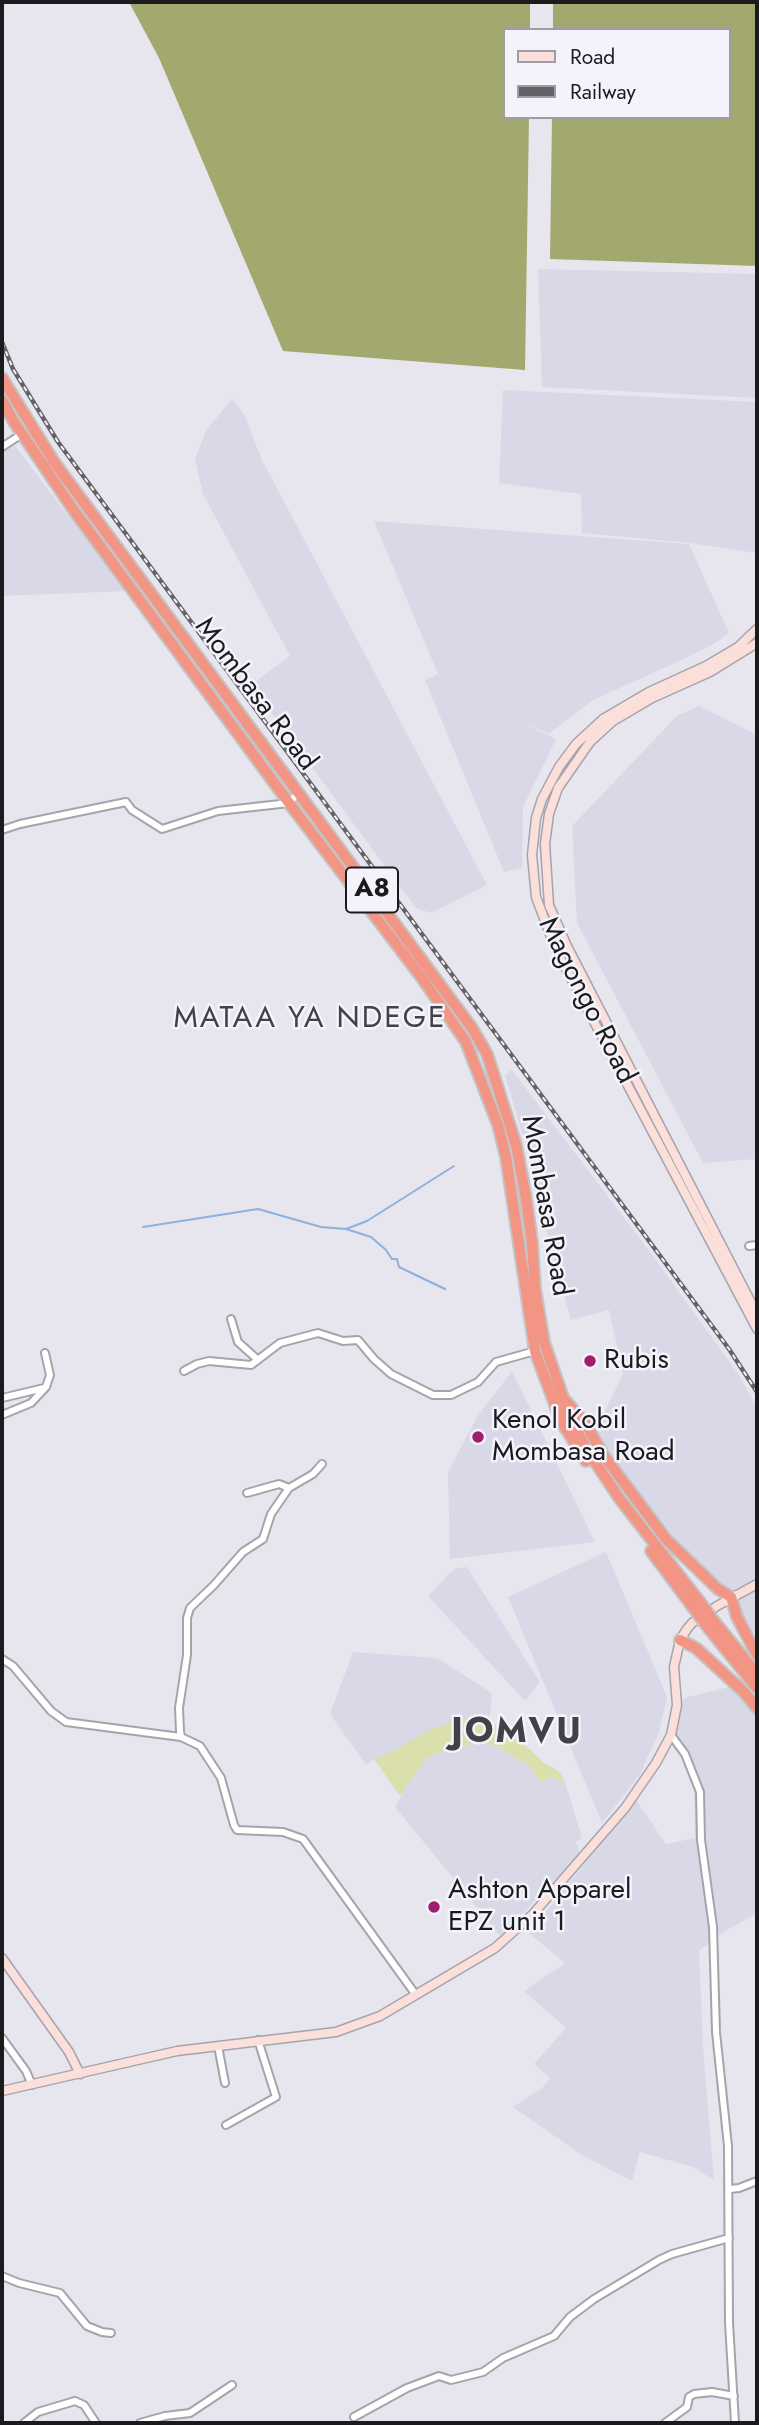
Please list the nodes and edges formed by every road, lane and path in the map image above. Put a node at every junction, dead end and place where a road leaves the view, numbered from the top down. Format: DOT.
graph roads {
  1 [pos="2,378"];
  2 [pos="2,400"];
  3 [pos="22,434"];
  4 [pos="2,447"];
  5 [pos="757,629"];
  6 [pos="757,643"];
  7 [pos="299,792"];
  8 [pos="289,803"];
  9 [pos="2,830"];
  10 [pos="566,944"];
  11 [pos="556,950"];
  12 [pos="757,1245"];
  13 [pos="749,1246"];
  14 [pos="757,1314"];
  15 [pos="231,1319"];
  16 [pos="757,1329"];
  17 [pos="535,1351"];
  18 [pos="45,1353"];
  19 [pos="258,1360"];
  20 [pos="184,1371"];
  21 [pos="46,1387"];
  22 [pos="562,1396"];
  23 [pos="2,1398"];
  24 [pos="2,1415"];
  25 [pos="322,1464"];
  26 [pos="289,1488"];
  27 [pos="247,1493"];
  28 [pos="642,1534"];
  29 [pos="757,1584"];
  30 [pos="732,1597"];
  31 [pos="680,1640"];
  32 [pos="757,1655"];
  33 [pos="2,1659"];
  34 [pos="757,1674"];
  35 [pos="757,1688"];
  36 [pos="757,1708"];
  37 [pos="671,1735"];
  38 [pos="181,1737"];
  39 [pos="2,1958"];
  40 [pos="416,1995"];
  41 [pos="2,2038"];
  42 [pos="258,2040"];
  43 [pos="218,2046"];
  44 [pos="80,2074"];
  45 [pos="225,2082"];
  46 [pos="32,2085"];
  47 [pos="2,2091"];
  48 [pos="226,2125"];
  49 [pos="757,2181"];
  50 [pos="730,2189"];
  51 [pos="729,2238"];
  52 [pos="2,2276"];
  53 [pos="111,2333"];
  54 [pos="232,2385"];
  55 [pos="734,2396"];
  56 [pos="354,2417"];
  57 [pos="24,2423"];
  58 [pos="96,2423"];
  59 [pos="140,2423"];
  60 [pos="665,2423"];
  61 [pos="735,2423"];
  1 -- 7 [label="highway, Mombasa Road / A8"];
  2 -- 3 [label="highway, Mombasa Road / A8"];
  3 -- 4 [label="street"];
  3 -- 8 [label="highway, Mombasa Road / A8"];
  5 -- 11 [label="main road, Magongo Road"];
  6 -- 10 [label="main road, Magongo Road"];
  7 -- 8 [label="street"];
  7 -- 22 [label="highway, Mombasa Road / A8"];
  8 -- 9 [label="street"];
  8 -- 17 [label="highway, Mombasa Road / A8"];
  10 -- 11 [label="main road"];
  10 -- 14 [label="main road, Magongo Road"];
  11 -- 16 [label="main road, Magongo Road"];
  12 -- 13 [label="street"];
  15 -- 19 [label="street"];
  17 -- 19 [label="street"];
  17 -- 28 [label="highway, Mombasa Road / A8"];
  18 -- 21 [label="street"];
  19 -- 20 [label="street"];
  21 -- 23 [label="street"];
  21 -- 24 [label="street"];
  22 -- 28 [label="highway, Mombasa Road / A8"];
  22 -- 30 [label="highway"];
  25 -- 26 [label="street"];
  26 -- 27 [label="street"];
  26 -- 38 [label="street"];
  28 -- 34 [label="highway, Mombasa Road, bridge"];
  28 -- 35 [label="highway, Mombasa Road, bridge"];
  29 -- 30 [label="main road"];
  30 -- 31 [label="main road"];
  30 -- 32 [label="highway"];
  31 -- 36 [label="highway"];
  31 -- 37 [label="main road"];
  33 -- 38 [label="street"];
  37 -- 40 [label="main road"];
  37 -- 50 [label="street"];
  38 -- 40 [label="street"];
  39 -- 44 [label="main road"];
  40 -- 42 [label="main road"];
  41 -- 46 [label="street"];
  42 -- 43 [label="main road"];
  42 -- 48 [label="street"];
  43 -- 44 [label="main road"];
  43 -- 45 [label="street"];
  44 -- 46 [label="main road"];
  46 -- 47 [label="main road"];
  49 -- 50 [label="street"];
  50 -- 51 [label="street"];
  51 -- 55 [label="street"];
  51 -- 56 [label="street"];
  52 -- 53 [label="street"];
  54 -- 59 [label="street"];
  55 -- 60 [label="street"];
  55 -- 61 [label="street"];
  57 -- 58 [label="street"];
}
